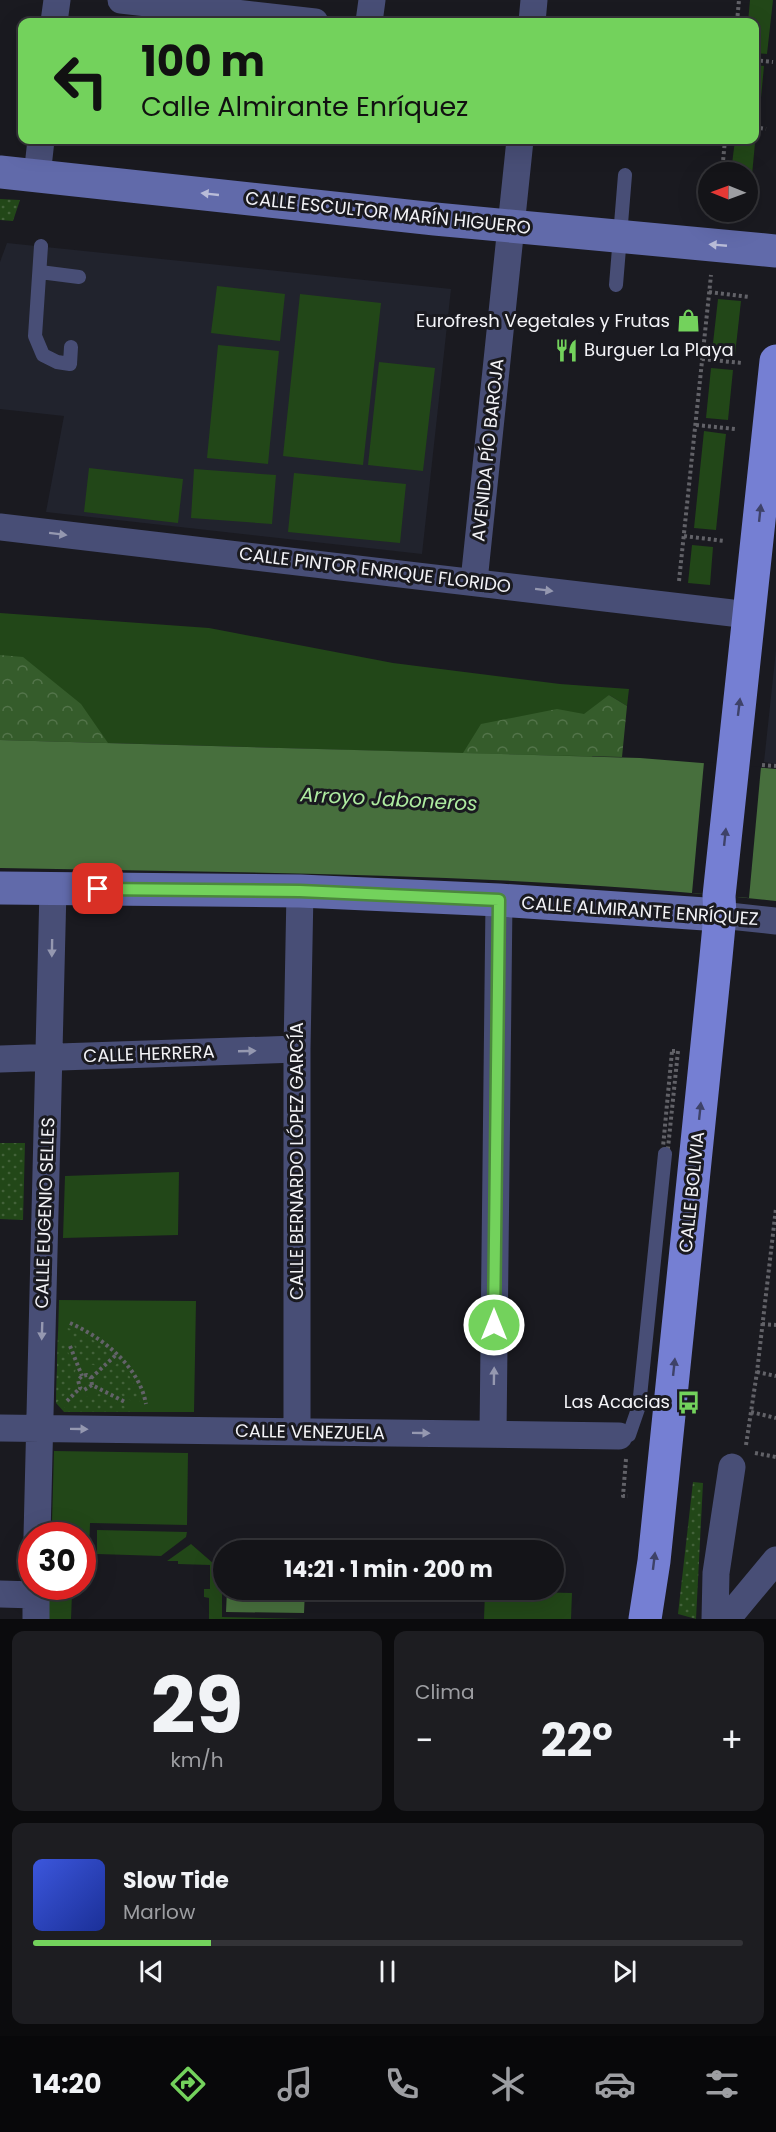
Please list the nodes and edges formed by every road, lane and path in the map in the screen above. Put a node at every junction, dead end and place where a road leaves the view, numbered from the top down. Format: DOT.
graph roads {
  1 [pos="57,0"];
  2 [pos="121,0"];
  3 [pos="372,0"];
  4 [pos="534,0"];
  5 [pos="739,0"];
  6 [pos="55,18"];
  7 [pos="280,18"];
  8 [pos="370,18"];
  9 [pos="532,18"];
  10 [pos="737,18"];
  11 [pos="759,61"];
  12 [pos="773,62"];
  13 [pos="759,128"];
  14 [pos="766,129"];
  15 [pos="41,144"];
  16 [pos="520,144"];
  17 [pos="725,144"];
  18 [pos="723,162"];
  19 [pos="0,172"];
  20 [pos="625,175"];
  21 [pos="37,176"];
  22 [pos="511,226"];
  23 [pos="620,236"];
  24 [pos="714,245"];
  25 [pos="41,246"];
  26 [pos="776,251"];
  27 [pos="39,272"];
  28 [pos="79,277"];
  29 [pos="616,285"];
  30 [pos="709,292"];
  31 [pos="748,297"];
  32 [pos="71,347"];
  33 [pos="702,359"];
  34 [pos="776,361"];
  35 [pos="742,363"];
  36 [pos="696,425"];
  37 [pos="735,429"];
  38 [pos="0,527"];
  39 [pos="684,536"];
  40 [pos="724,541"];
  41 [pos="474,581"];
  42 [pos="678,591"];
  43 [pos="749,615"];
  44 [pos="0,888"];
  45 [pos="53,889"];
  46 [pos="300,891"];
  47 [pos="499,900"];
  48 [pos="719,905"];
  49 [pos="776,921"];
  50 [pos="297,1049"];
  51 [pos="678,1051"];
  52 [pos="49,1058"];
  53 [pos="0,1059"];
  54 [pos="664,1154"];
  55 [pos="776,1208"];
  56 [pos="65,1321"];
  57 [pos="762,1324"];
  58 [pos="776,1325"];
  59 [pos="117,1354"];
  60 [pos="757,1372"];
  61 [pos="776,1376"];
  62 [pos="92,1378"];
  63 [pos="92,1385"];
  64 [pos="135,1407"];
  65 [pos="146,1412"];
  66 [pos="751,1412"];
  67 [pos="776,1418"];
  68 [pos="0,1428"];
  69 [pos="38,1429"];
  70 [pos="297,1431"];
  71 [pos="493,1434"];
  72 [pos="623,1446"];
  73 [pos="776,1457"];
  74 [pos="739,1459"];
  75 [pos="628,1496"];
  76 [pos="37,1522"];
  77 [pos="776,1560"];
  78 [pos="0,1594"];
  79 [pos="18,1597"];
  80 [pos="645,1619"];
  81 [pos="714,1619"];
  82 [pos="727,1619"];
  1 -- 6 [label="street"];
  2 -- 7 [label="street"];
  3 -- 8 [label="street"];
  4 -- 9 [label="street"];
  5 -- 10 [label="path"];
  11 -- 12 [label="path"];
  13 -- 14 [label="path"];
  15 -- 21 [label="street"];
  16 -- 22 [label="street, AVENIDA PÍO BAROJA"];
  17 -- 18 [label="path"];
  19 -- 21 [label="street, CALLE ESCULTOR MARÍN HIGUERO"];
  20 -- 23 [label="lane"];
  22 -- 21 [label="street, CALLE ESCULTOR MARÍN HIGUERO, one-way"];
  22 -- 23 [label="street, CALLE ESCULTOR MARÍN HIGUERO"];
  22 -- 41 [label="street, AVENIDA PÍO BAROJA"];
  23 -- 24 [label="street, CALLE ESCULTOR MARÍN HIGUERO"];
  23 -- 29 [label="lane"];
  26 -- 24 [label="street, CALLE ESCULTOR MARÍN HIGUERO, one-way"];
  24 -- 30 [label="path"];
  25 -- 27 [label="lane"];
  27 -- 28 [label="lane"];
  27 -- 32 [label="lane"];
  30 -- 31 [label="path"];
  30 -- 33 [label="path"];
  33 -- 35 [label="path"];
  33 -- 36 [label="path"];
  43 -- 34 [label="main road, CALLE BOLIVIA, one-way"];
  36 -- 37 [label="path"];
  36 -- 39 [label="path"];
  38 -- 41 [label="street, CALLE PINTOR ENRIQUE FLORIDO, one-way"];
  39 -- 40 [label="path"];
  39 -- 42 [label="path"];
  41 -- 43 [label="street, CALLE PINTOR ENRIQUE FLORIDO, one-way"];
  48 -- 43 [label="main road, CALLE BOLIVIA, one-way"];
  44 -- 45 [label="street, CALLE ALMIRANTE ENRÍQUEZ"];
  45 -- 46 [label="street, CALLE ALMIRANTE ENRÍQUEZ"];
  45 -- 52 [label="street, CALLE EUGENIO SELLES, one-way"];
  46 -- 47 [label="street, CALLE ALMIRANTE ENRÍQUEZ"];
  46 -- 50 [label="street, CALLE BERNARDO LÓPEZ GARCÍA"];
  47 -- 48 [label="street, CALLE ALMIRANTE ENRÍQUEZ"];
  71 -- 47 [label="street, one-way"];
  48 -- 49 [label="street, CALLE ALMIRANTE ENRÍQUEZ"];
  80 -- 48 [label="main road, CALLE BOLIVIA, one-way"];
  52 -- 50 [label="street, CALLE HERRERA, one-way"];
  50 -- 70 [label="street, CALLE BERNARDO LÓPEZ GARCÍA"];
  51 -- 54 [label="path"];
  52 -- 53 [label="street, CALLE HERRERA"];
  52 -- 69 [label="street, CALLE EUGENIO SELLES, one-way"];
  54 -- 72 [label="lane"];
  55 -- 57 [label="path"];
  56 -- 59 [label="path"];
  57 -- 58 [label="path"];
  57 -- 60 [label="path"];
  59 -- 62 [label="path"];
  59 -- 65 [label="path"];
  60 -- 61 [label="path"];
  60 -- 66 [label="path"];
  62 -- 63 [label="path"];
  62 -- 63 [label="path"];
  63 -- 64 [label="path"];
  66 -- 67 [label="path"];
  66 -- 74 [label="path"];
  68 -- 69 [label="street, CALLE VENEZUELA"];
  69 -- 70 [label="street, CALLE VENEZUELA, one-way"];
  69 -- 76 [label="street, CALLE EUGENIO SELLES"];
  70 -- 71 [label="street, CALLE VENEZUELA, one-way"];
  71 -- 72 [label="street, CALLE VENEZUELA"];
  72 -- 75 [label="path"];
  73 -- 74 [label="path"];
  74 -- 81 [label="street"];
  77 -- 82 [label="street"];
  78 -- 79 [label="street"];
}
